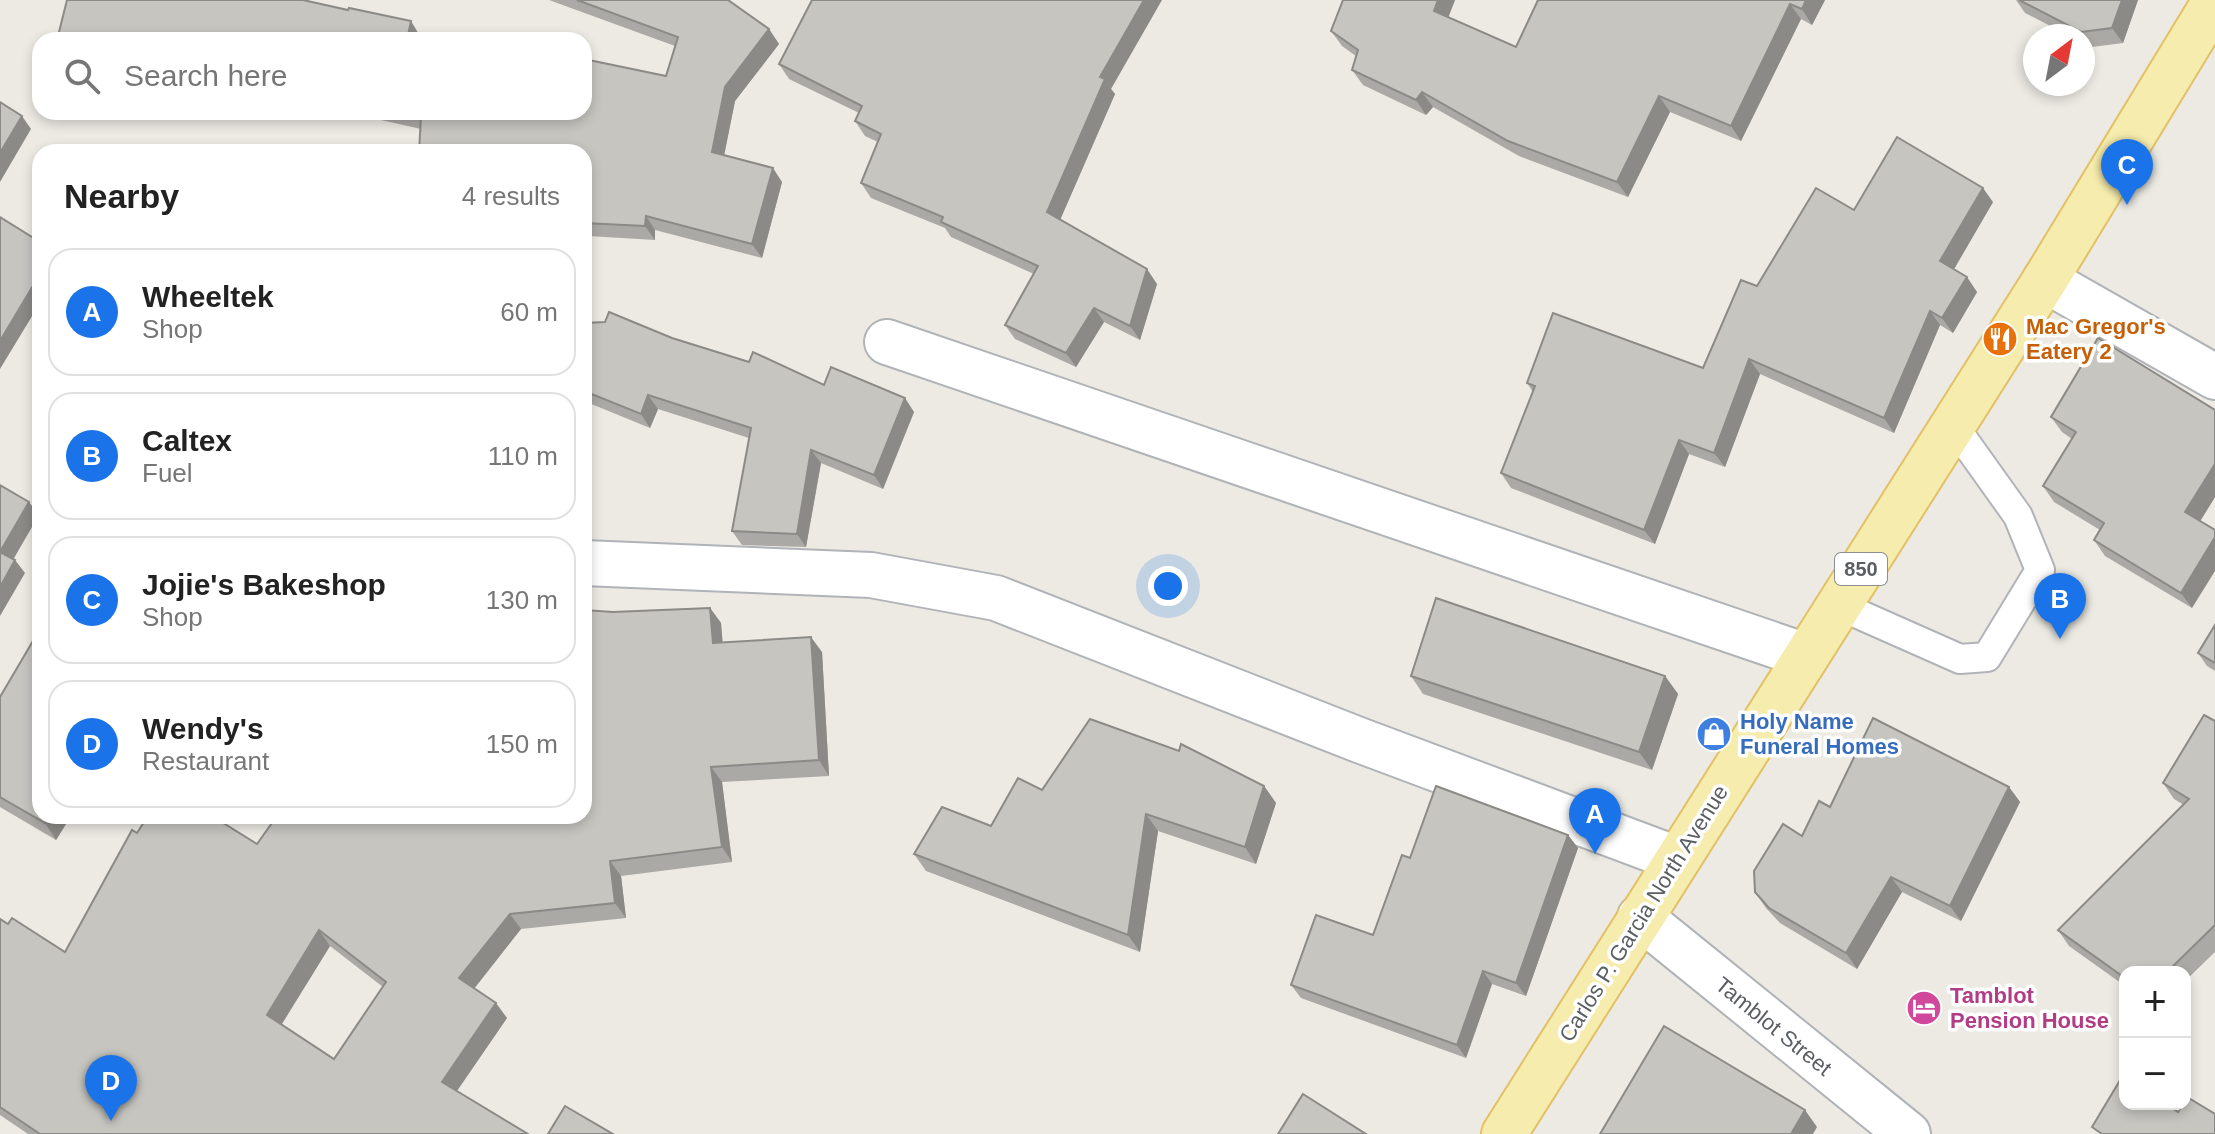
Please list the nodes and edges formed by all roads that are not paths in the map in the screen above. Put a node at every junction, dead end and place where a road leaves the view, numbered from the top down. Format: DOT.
graph roads {
  1 [pos="2215,1"];
  2 [pos="2045,280"];
  3 [pos="887,342"];
  4 [pos="2215,377"];
  5 [pos="1953,425"];
  6 [pos="592,563"];
  7 [pos="1838,605"];
  8 [pos="1806,656"];
  9 [pos="1677,859"];
  10 [pos="1640,917"];
  11 [pos="1504,1134"];
  12 [pos="1908,1134"];
  1 -- 2 [label="main road, Carlos P. Garcia North Avenue / 850"];
  2 -- 4 [label="street"];
  2 -- 5 [label="main road, Carlos P. Garcia North Avenue / 850"];
  3 -- 8 [label="street"];
  5 -- 7 [label="main road, Carlos P. Garcia North Avenue / 850"];
  5 -- 7 [label="lane"];
  6 -- 9 [label="street"];
  7 -- 8 [label="main road, Carlos P. Garcia North Avenue / 850"];
  8 -- 9 [label="main road, Carlos P. Garcia North Avenue / 850"];
  9 -- 10 [label="main road, Carlos P. Garcia North Avenue / 850"];
  10 -- 11 [label="main road, Carlos P. Garcia North Avenue / 850"];
  10 -- 12 [label="street, Tamblot Street"];
}
